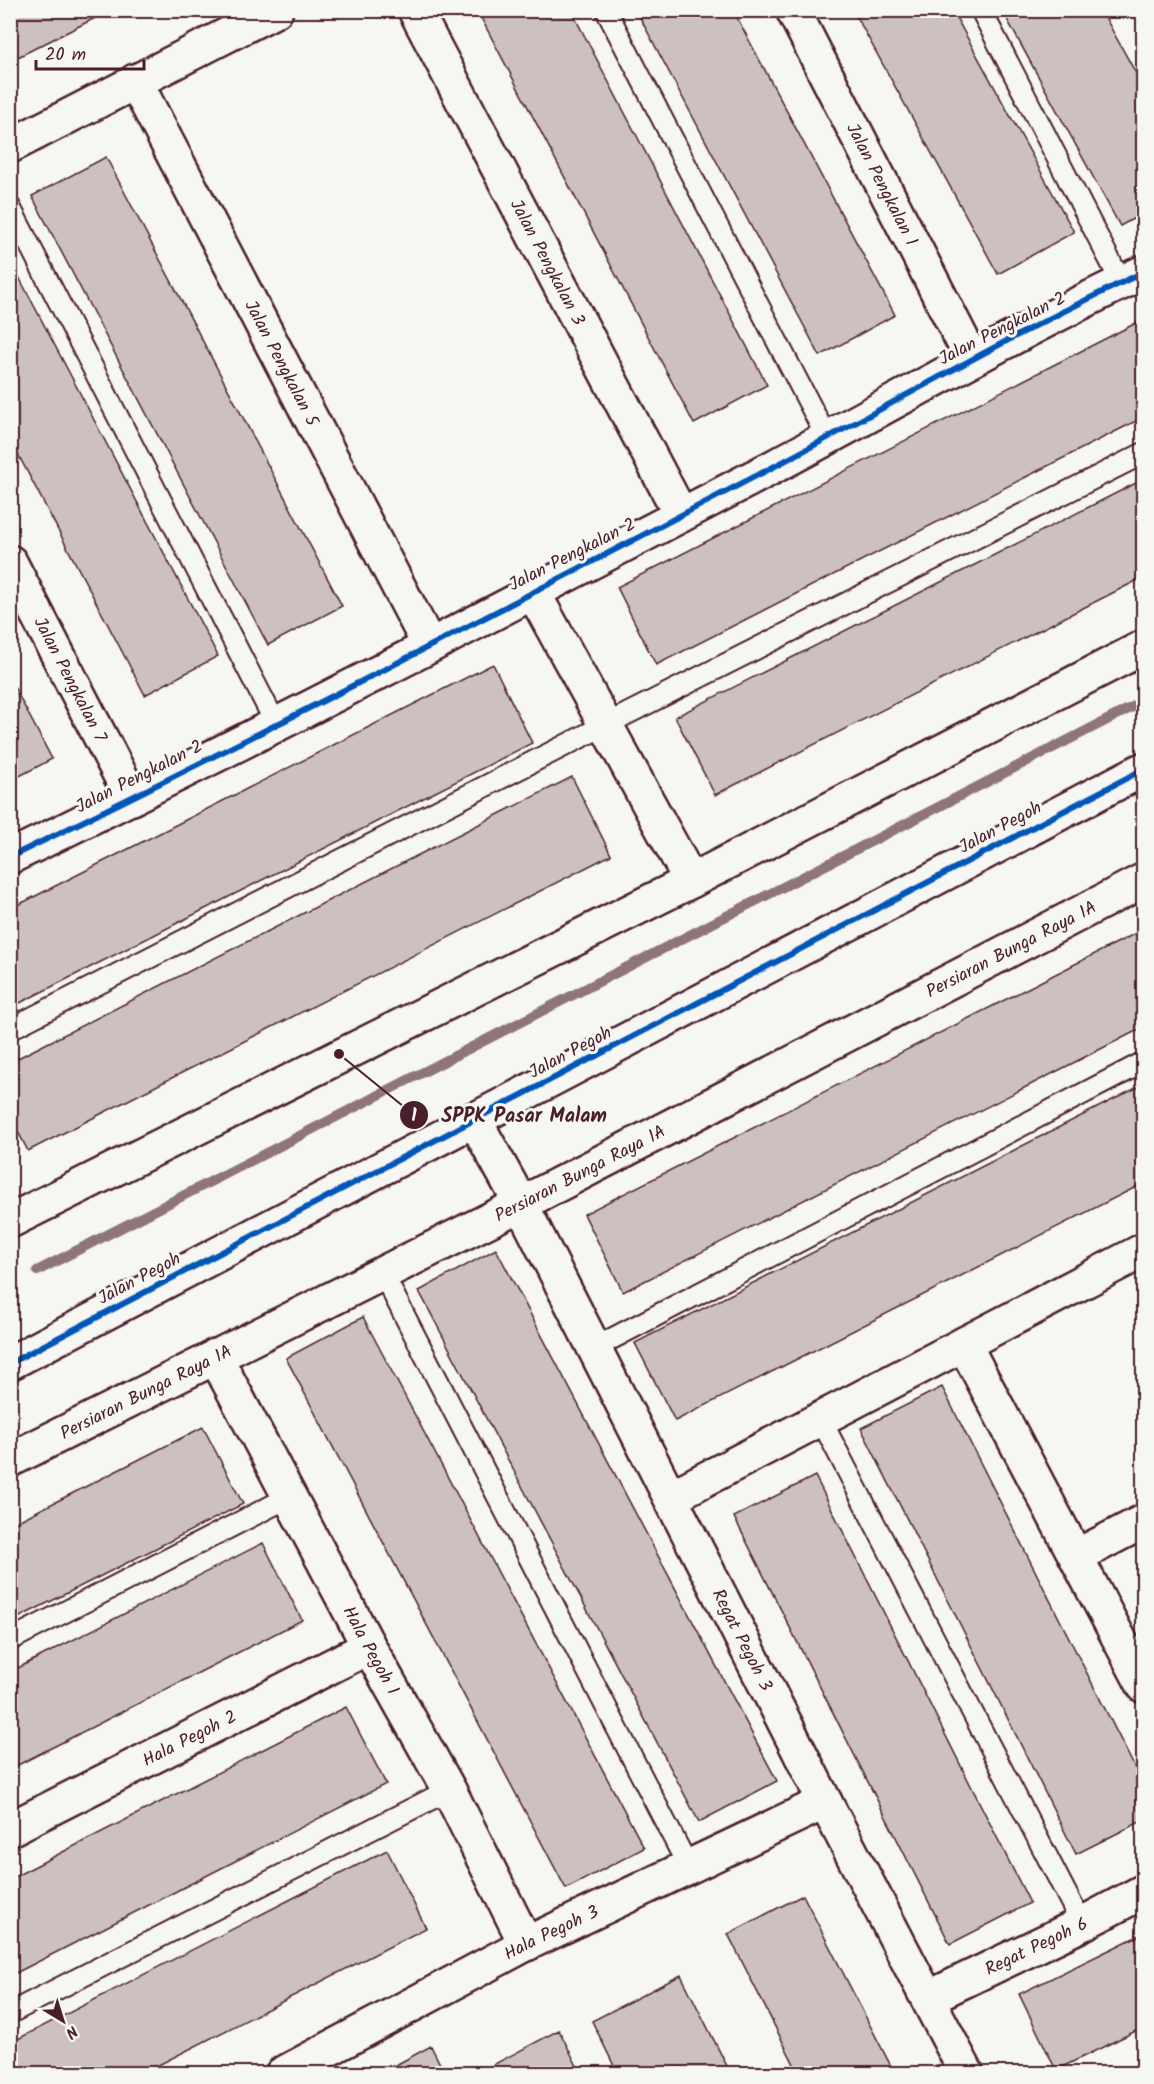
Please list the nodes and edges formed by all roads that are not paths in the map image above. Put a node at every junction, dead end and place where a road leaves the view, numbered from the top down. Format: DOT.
graph roads {
  1 [pos="276,10"];
  2 [pos="415,10"];
  3 [pos="606,10"];
  4 [pos="793,10"];
  5 [pos="981,10"];
  6 [pos="135,81"];
  7 [pos="10,146"];
  8 [pos="10,207"];
  9 [pos="1132,277"];
  10 [pos="972,359"];
  11 [pos="826,438"];
  12 [pos="1143,453"];
  13 [pos="681,515"];
  14 [pos="10,562"];
  15 [pos="533,592"];
  16 [pos="429,645"];
  17 [pos="1143,647"];
  18 [pos="276,724"];
  19 [pos="605,725"];
  20 [pos="1143,769"];
  21 [pos="132,798"];
  22 [pos="10,857"];
  23 [pos="1143,880"];
  24 [pos="691,881"];
  25 [pos="10,1029"];
  26 [pos="1143,1062"];
  27 [pos="474,1119"];
  28 [pos="521,1204"];
  29 [pos="10,1221"];
  30 [pos="1143,1250"];
  31 [pos="382,1272"];
  32 [pos="964,1344"];
  33 [pos="594,1348"];
  34 [pos="215,1356"];
  35 [pos="10,1363"];
  36 [pos="820,1418"];
  37 [pos="10,1460"];
  38 [pos="289,1497"];
  39 [pos="671,1497"];
  40 [pos="1143,1521"];
  41 [pos="1077,1556"];
  42 [pos="10,1640"];
  43 [pos="369,1647"];
  44 [pos="1143,1686"];
  45 [pos="449,1790"];
  46 [pos="825,1802"];
  47 [pos="10,1829"];
  48 [pos="688,1866"];
  49 [pos="1143,1892"];
  50 [pos="1082,1924"];
  51 [pos="526,1944"];
  52 [pos="928,1998"];
  53 [pos="10,2013"];
  54 [pos="282,2073"];
  55 [pos="968,2073"];
  1 -- 6 [label="street"];
  2 -- 13 [label="street, Jalan Pengkalan 3"];
  3 -- 11 [label="lane"];
  4 -- 10 [label="street, Jalan Pengkalan 1"];
  5 -- 9 [label="lane"];
  6 -- 7 [label="street"];
  6 -- 16 [label="street, Jalan Pengkalan 5"];
  8 -- 18 [label="lane"];
  9 -- 10 [label="street, Jalan Pengkalan 2"];
  10 -- 11 [label="street, Jalan Pengkalan 2"];
  11 -- 13 [label="street, Jalan Pengkalan 2"];
  12 -- 19 [label="lane"];
  13 -- 15 [label="street, Jalan Pengkalan 2"];
  14 -- 21 [label="street, Jalan Pengkalan 7"];
  15 -- 16 [label="street, Jalan Pengkalan 2"];
  15 -- 19 [label="street"];
  16 -- 18 [label="street, Jalan Pengkalan 2"];
  17 -- 24 [label="street"];
  18 -- 21 [label="street, Jalan Pengkalan 2"];
  19 -- 24 [label="street"];
  19 -- 25 [label="lane"];
  20 -- 27 [label="street, Jalan Pegoh"];
  21 -- 22 [label="street, Jalan Pengkalan 2"];
  23 -- 28 [label="street, Persiaran Bunga Raya 1A"];
  24 -- 29 [label="street"];
  26 -- 33 [label="lane"];
  27 -- 28 [label="street, Regat Pegoh 3"];
  27 -- 35 [label="street, Jalan Pegoh"];
  28 -- 31 [label="street, Persiaran Bunga Raya 1A"];
  28 -- 33 [label="street, Regat Pegoh 3"];
  30 -- 32 [label="street"];
  31 -- 34 [label="street, Persiaran Bunga Raya 1A"];
  31 -- 48 [label="lane"];
  32 -- 36 [label="street"];
  32 -- 41 [label="street"];
  33 -- 39 [label="street, Regat Pegoh 3"];
  34 -- 37 [label="street, Persiaran Bunga Raya 1A"];
  34 -- 38 [label="street, Hala Pegoh 1"];
  36 -- 39 [label="street"];
  36 -- 50 [label="lane"];
  38 -- 42 [label="lane"];
  38 -- 43 [label="street, Hala Pegoh 1"];
  39 -- 46 [label="street, Regat Pegoh 3"];
  40 -- 41 [label="street"];
  41 -- 44 [label="street"];
  43 -- 45 [label="street, Hala Pegoh 1"];
  43 -- 47 [label="street, Hala Pegoh 2"];
  45 -- 51 [label="street, Hala Pegoh 1"];
  45 -- 53 [label="lane"];
  46 -- 48 [label="street, Hala Pegoh 3"];
  46 -- 52 [label="street, Regat Pegoh 3"];
  48 -- 51 [label="street, Hala Pegoh 3"];
  49 -- 50 [label="street, Regat Pegoh 6"];
  50 -- 52 [label="street, Regat Pegoh 6"];
  51 -- 54 [label="street, Hala Pegoh 3"];
  52 -- 55 [label="street, Regat Pegoh 3"];
}
